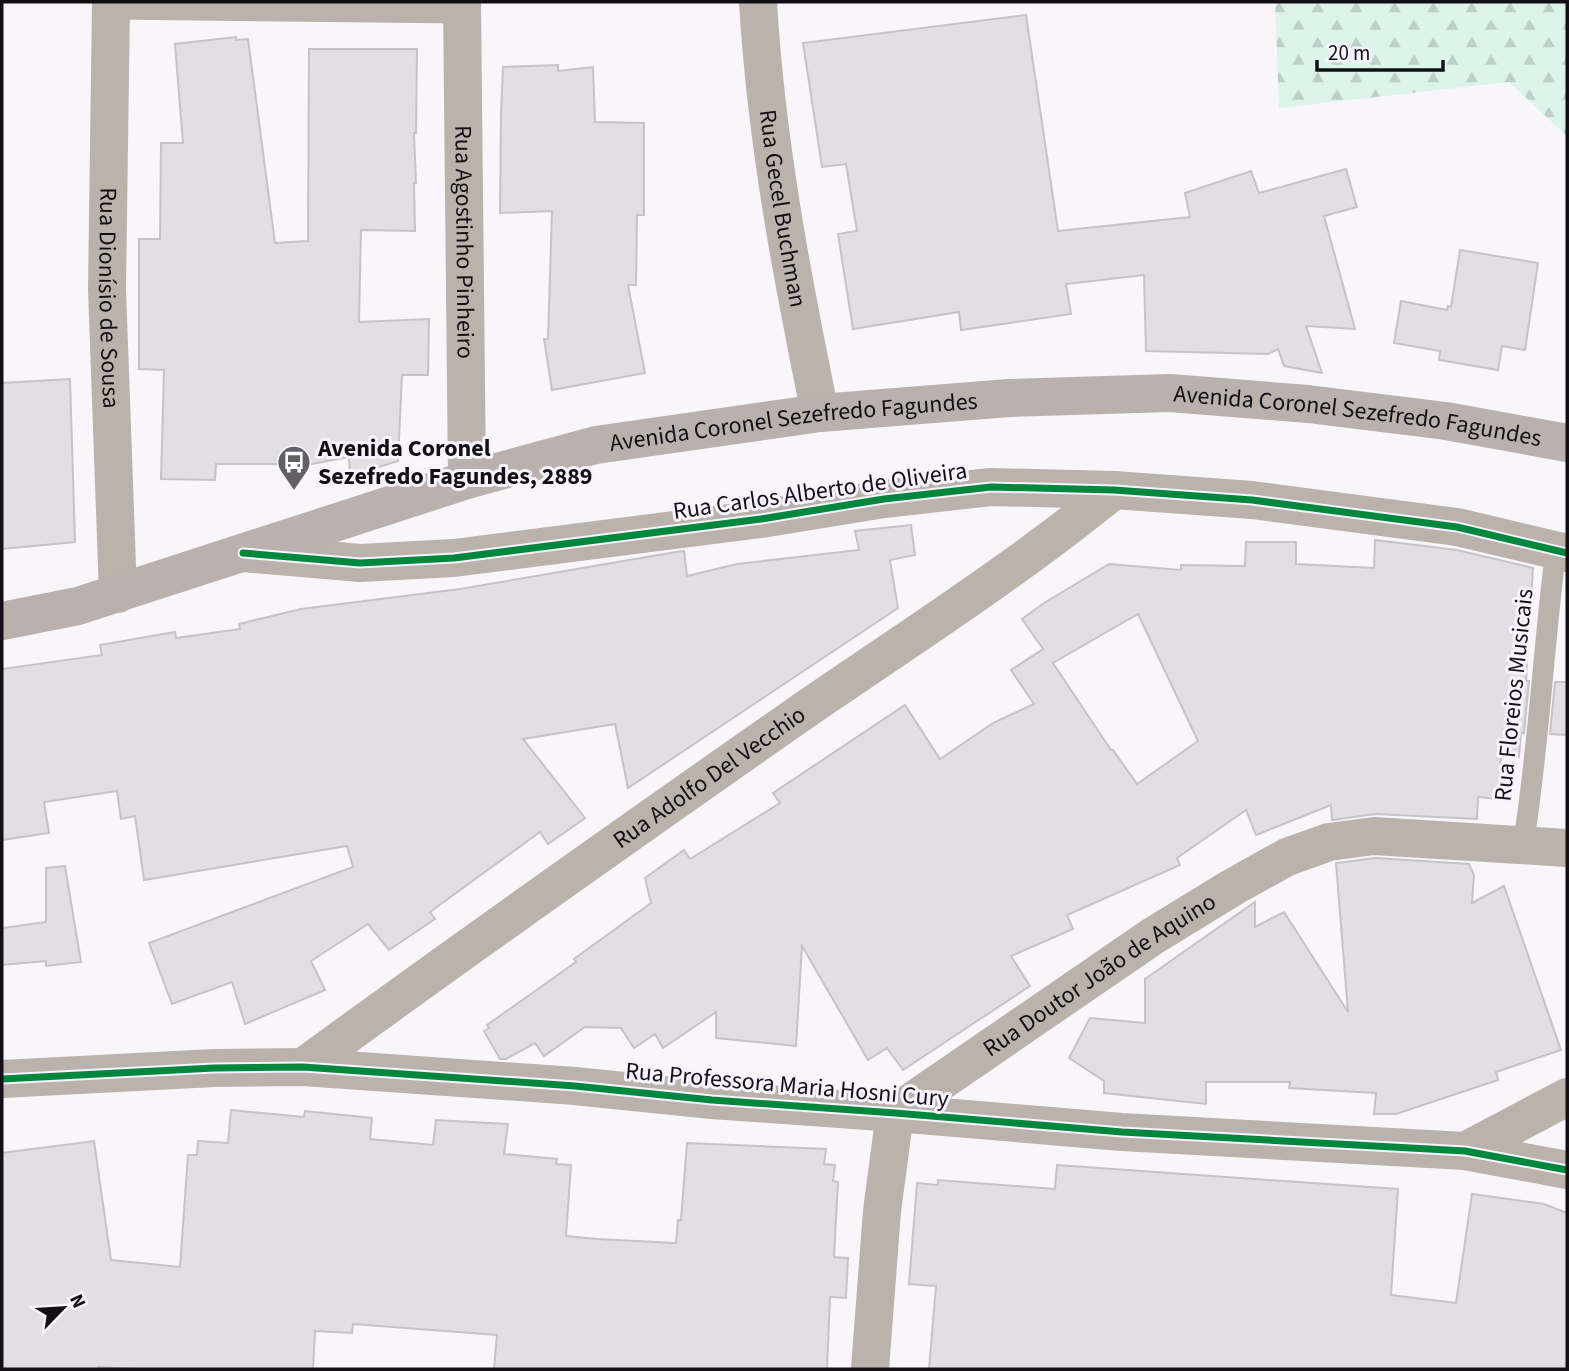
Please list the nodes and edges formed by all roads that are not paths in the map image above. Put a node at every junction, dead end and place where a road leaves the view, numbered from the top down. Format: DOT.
graph roads {
  1 [pos="758,2"];
  2 [pos="111,6"];
  3 [pos="462,7"];
  4 [pos="820,413"];
  5 [pos="1567,443"];
  6 [pos="467,480"];
  7 [pos="1114,490"];
  8 [pos="1562,551"];
  9 [pos="243,553"];
  10 [pos="118,593"];
  11 [pos="2,621"];
  12 [pos="1524,846"];
  13 [pos="1567,848"];
  14 [pos="303,1067"];
  15 [pos="2,1079"];
  16 [pos="1567,1097"];
  17 [pos="895,1113"];
  18 [pos="1465,1151"];
  19 [pos="1567,1170"];
  20 [pos="870,1369"];
  1 -- 4 [label="street, Rua Gecel Buchman"];
  2 -- 3 [label="lane"];
  2 -- 10 [label="street, Rua Dionísio de Sousa"];
  3 -- 6 [label="street, Rua Agostinho Pinheiro"];
  4 -- 5 [label="main road, Avenida Coronel Sezefredo Fagundes"];
  4 -- 6 [label="main road, Avenida Coronel Sezefredo Fagundes"];
  6 -- 9 [label="main road, Avenida Coronel Sezefredo Fagundes"];
  7 -- 8 [label="street, Rua Carlos Alberto de Oliveira"];
  7 -- 9 [label="street, Rua Carlos Alberto de Oliveira"];
  7 -- 14 [label="street, Rua Adolfo Del Vecchio"];
  8 -- 12 [label="lane, Rua Floreios Musicais"];
  9 -- 10 [label="main road, Avenida Coronel Sezefredo Fagundes"];
  10 -- 11 [label="main road, Avenida Coronel Sezefredo Fagundes"];
  12 -- 13 [label="street, Rua Doutor João de Aquino"];
  12 -- 17 [label="street, Rua Doutor João de Aquino"];
  14 -- 15 [label="street, Rua Professora Maria Hosni Cury"];
  14 -- 17 [label="street, Rua Professora Maria Hosni Cury"];
  16 -- 18 [label="street"];
  17 -- 18 [label="street, Rua Professora Maria Hosni Cury"];
  17 -- 20 [label="street"];
  18 -- 19 [label="street, Rua Professora Maria Hosni Cury"];
}
